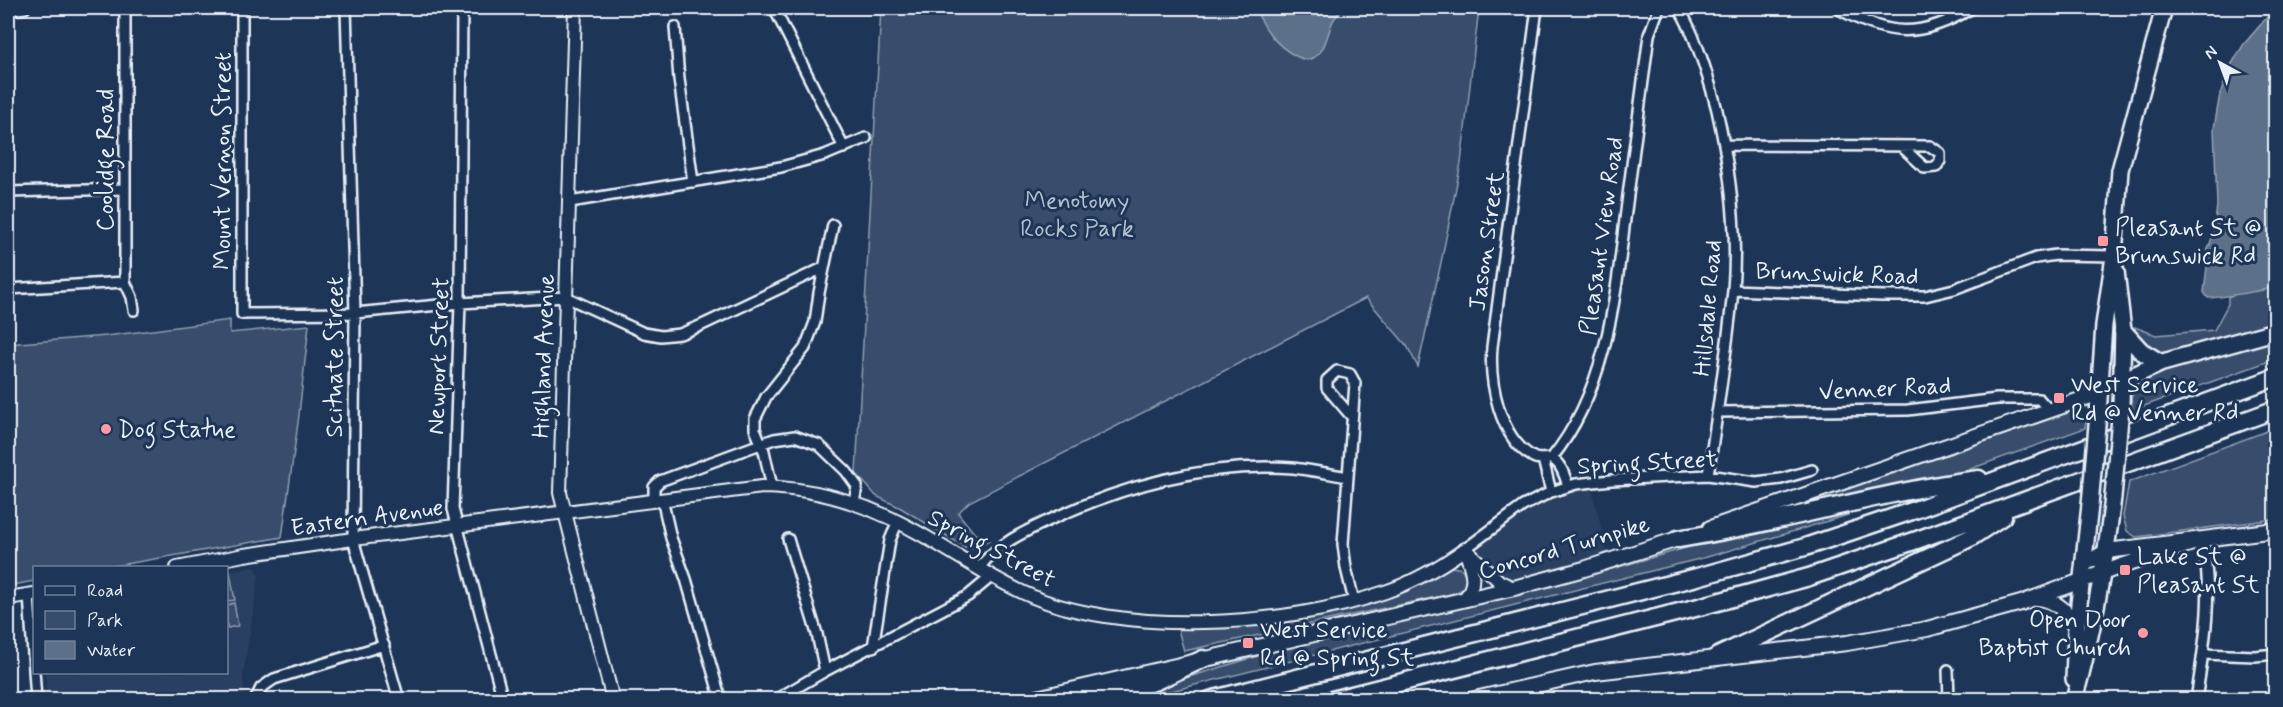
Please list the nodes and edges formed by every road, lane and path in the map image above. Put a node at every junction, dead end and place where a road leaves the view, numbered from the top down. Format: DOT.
graph roads {
  1 [pos="25,8"];
  2 [pos="125,8"];
  3 [pos="242,8"];
  4 [pos="346,8"];
  5 [pos="462,8"];
  6 [pos="575,8"];
  7 [pos="774,8"];
  8 [pos="1537,8"];
  9 [pos="1659,8"];
  10 [pos="1679,8"];
  11 [pos="1837,8"];
  12 [pos="1972,8"];
  13 [pos="2164,8"];
  14 [pos="8,10"];
  15 [pos="675,27"];
  16 [pos="866,138"];
  17 [pos="1725,144"];
  18 [pos="1901,146"];
  19 [pos="844,148"];
  20 [pos="693,182"];
  21 [pos="124,189"];
  22 [pos="8,192"];
  23 [pos="570,202"];
  24 [pos="833,225"];
  25 [pos="2114,256"];
  26 [pos="823,268"];
  27 [pos="125,282"];
  28 [pos="8,290"];
  29 [pos="1733,290"];
  30 [pos="566,297"];
  31 [pos="460,303"];
  32 [pos="134,310"];
  33 [pos="355,313"];
  34 [pos="2123,331"];
  35 [pos="2276,332"];
  36 [pos="2161,363"];
  37 [pos="2276,377"];
  38 [pos="2122,381"];
  39 [pos="2100,393"];
  40 [pos="2276,409"];
  41 [pos="2050,411"];
  42 [pos="1717,412"];
  43 [pos="1352,417"];
  44 [pos="762,444"];
  45 [pos="1547,459"];
  46 [pos="1812,470"];
  47 [pos="1708,475"];
  48 [pos="2007,476"];
  49 [pos="1348,477"];
  50 [pos="1568,486"];
  51 [pos="772,488"];
  52 [pos="1551,492"];
  53 [pos="658,499"];
  54 [pos="2028,499"];
  55 [pos="854,503"];
  56 [pos="564,511"];
  57 [pos="898,521"];
  58 [pos="456,526"];
  59 [pos="2276,530"];
  60 [pos="353,539"];
  61 [pos="788,539"];
  62 [pos="1678,539"];
  63 [pos="2202,540"];
  64 [pos="1465,549"];
  65 [pos="2107,551"];
  66 [pos="2084,565"];
  67 [pos="183,566"];
  68 [pos="979,568"];
  69 [pos="2104,572"];
  70 [pos="992,576"];
  71 [pos="2082,581"];
  72 [pos="1514,588"];
  73 [pos="32,594"];
  74 [pos="8,598"];
  75 [pos="2037,598"];
  76 [pos="1463,600"];
  77 [pos="1354,601"];
  78 [pos="33,620"];
  79 [pos="2076,631"];
  80 [pos="384,645"];
  81 [pos="873,647"];
  82 [pos="2203,654"];
  83 [pos="2276,654"];
  84 [pos="1716,657"];
  85 [pos="1203,659"];
  86 [pos="1948,670"];
  87 [pos="825,671"];
  88 [pos="35,674"];
  89 [pos="36,699"];
  90 [pos="255,699"];
  91 [pos="399,699"];
  92 [pos="503,699"];
  93 [pos="614,699"];
  94 [pos="721,699"];
  95 [pos="775,699"];
  96 [pos="1028,699"];
  97 [pos="1093,699"];
  98 [pos="1210,699"];
  99 [pos="1332,699"];
  100 [pos="1470,699"];
  101 [pos="1949,699"];
  102 [pos="2196,699"];
  1 -- 14 [label="street"];
  2 -- 21 [label="street, Coolidge Road"];
  3 -- 33 [label="street, Mount Vernon Street"];
  4 -- 33 [label="street, Scituate Street"];
  5 -- 31 [label="street, Newport Street"];
  6 -- 23 [label="street, Highland Avenue"];
  7 -- 19 [label="street"];
  8 -- 45 [label="street, Jason Street"];
  9 -- 45 [label="street, Pleasant View Road"];
  10 -- 17 [label="street, Hillsdale Road"];
  11 -- 12 [label="street"];
  13 -- 25 [label="main road"];
  15 -- 20 [label="street"];
  16 -- 19 [label="street"];
  17 -- 18 [label="street"];
  17 -- 29 [label="street, Hillsdale Road"];
  19 -- 20 [label="street"];
  20 -- 23 [label="street"];
  21 -- 22 [label="street"];
  21 -- 27 [label="street, Coolidge Road"];
  23 -- 30 [label="street, Highland Avenue"];
  24 -- 26 [label="street"];
  25 -- 29 [label="street, Brunswick Road"];
  25 -- 34 [label="main road"];
  25 -- 39 [label="main road"];
  26 -- 30 [label="street"];
  26 -- 44 [label="street"];
  27 -- 28 [label="street"];
  27 -- 32 [label="street, Coolidge Road"];
  29 -- 42 [label="street, Hillsdale Road"];
  30 -- 31 [label="street"];
  30 -- 56 [label="street, Highland Avenue"];
  31 -- 33 [label="street"];
  31 -- 58 [label="street, Newport Street"];
  33 -- 60 [label="street, Scituate Street"];
  34 -- 36 [label="highway"];
  34 -- 38 [label="main road"];
  35 -- 36 [label="highway"];
  36 -- 38 [label="highway"];
  37 -- 48 [label="highway"];
  38 -- 39 [label="main road"];
  38 -- 65 [label="main road, bridge"];
  39 -- 41 [label="main road, Concord Turnpike"];
  39 -- 66 [label="main road, bridge"];
  40 -- 54 [label="highway"];
  41 -- 42 [label="street, Venner Road"];
  41 -- 62 [label="main road, Concord Turnpike"];
  42 -- 47 [label="street, Hillsdale Road"];
  43 -- 43 [label="street"];
  43 -- 49 [label="street"];
  44 -- 51 [label="street"];
  44 -- 53 [label="street"];
  44 -- 55 [label="street"];
  45 -- 50 [label="street, Jason Street"];
  45 -- 52 [label="street"];
  46 -- 47 [label="street, Spring Street"];
  47 -- 50 [label="street, Spring Street"];
  48 -- 62 [label="highway"];
  48 -- 98 [label="highway"];
  49 -- 68 [label="street"];
  49 -- 77 [label="street"];
  50 -- 52 [label="street, Spring Street"];
  51 -- 53 [label="street, Spring Street"];
  51 -- 55 [label="street, Spring Street"];
  52 -- 64 [label="street, Spring Street"];
  53 -- 56 [label="street, Spring Street"];
  53 -- 94 [label="street"];
  54 -- 84 [label="highway"];
  54 -- 99 [label="highway"];
  55 -- 57 [label="street, Spring Street"];
  56 -- 58 [label="street, Eastern Avenue"];
  56 -- 93 [label="street, Highland Avenue"];
  57 -- 68 [label="street, Spring Street"];
  57 -- 81 [label="street"];
  58 -- 60 [label="street, Eastern Avenue"];
  58 -- 92 [label="street, Newport Street"];
  59 -- 63 [label="main road"];
  60 -- 67 [label="street, Eastern Avenue"];
  60 -- 80 [label="street, Scituate Street"];
  61 -- 87 [label="street"];
  62 -- 72 [label="main road, Concord Turnpike"];
  63 -- 65 [label="main road"];
  63 -- 69 [label="main road"];
  63 -- 82 [label="street"];
  64 -- 72 [label="street"];
  64 -- 76 [label="street"];
  64 -- 77 [label="street, Spring Street"];
  65 -- 66 [label="main road"];
  65 -- 69 [label="main road"];
  66 -- 71 [label="main road"];
  68 -- 70 [label="street, Spring Street"];
  69 -- 71 [label="main road"];
  69 -- 79 [label="main road"];
  70 -- 77 [label="street, Spring Street"];
  70 -- 81 [label="street"];
  71 -- 75 [label="main road"];
  71 -- 79 [label="main road"];
  72 -- 76 [label="main road, Concord Turnpike"];
  73 -- 74 [label="street"];
  73 -- 78 [label="street"];
  75 -- 79 [label="main road"];
  75 -- 84 [label="main road"];
  76 -- 85 [label="main road, Concord Turnpike"];
  80 -- 90 [label="street"];
  80 -- 91 [label="street, Scituate Street"];
  81 -- 87 [label="street"];
  82 -- 83 [label="street"];
  82 -- 102 [label="street"];
  84 -- 100 [label="main road"];
  85 -- 96 [label="main road, Concord Turnpike"];
  85 -- 97 [label="highway"];
  86 -- 101 [label="street"];
  87 -- 95 [label="street"];
  88 -- 89 [label="street"];
}
